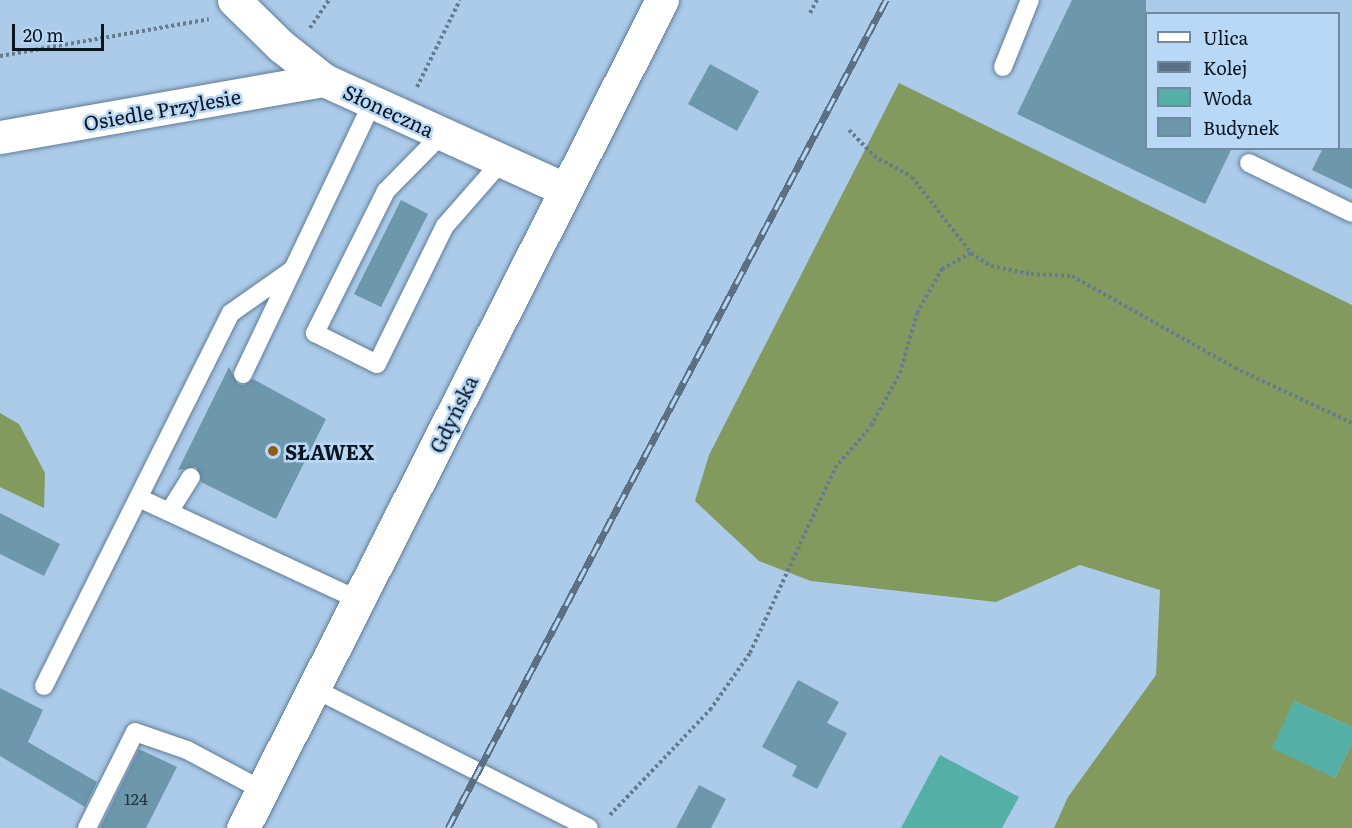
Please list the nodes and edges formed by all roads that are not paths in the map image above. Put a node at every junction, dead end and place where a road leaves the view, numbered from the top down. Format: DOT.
graph roads {
  1 [pos="662,0"];
  2 [pos="1030,0"];
  3 [pos="239,6"];
  4 [pos="1003,67"];
  5 [pos="324,80"];
  6 [pos="372,103"];
  7 [pos="442,134"];
  8 [pos="0,138"];
  9 [pos="502,161"];
  10 [pos="1249,163"];
  11 [pos="564,189"];
  12 [pos="1352,213"];
  13 [pos="292,270"];
  14 [pos="243,374"];
  15 [pos="191,477"];
  16 [pos="141,499"];
  17 [pos="169,512"];
  18 [pos="360,601"];
  19 [pos="44,686"];
  20 [pos="315,688"];
  21 [pos="262,790"];
  22 [pos="87,828"];
  23 [pos="243,828"];
  24 [pos="589,828"];
  1 -- 11 [label="main road, Gdyńska"];
  2 -- 4 [label="lane"];
  3 -- 5 [label="main road, Słoneczna"];
  5 -- 6 [label="main road, Słoneczna"];
  5 -- 8 [label="main road, Osiedle Przylesie"];
  6 -- 7 [label="main road, Słoneczna"];
  6 -- 13 [label="lane"];
  7 -- 9 [label="main road, Słoneczna"];
  7 -- 9 [label="lane"];
  9 -- 11 [label="main road, Słoneczna"];
  10 -- 12 [label="lane"];
  11 -- 18 [label="main road, Gdyńska"];
  13 -- 14 [label="lane"];
  13 -- 16 [label="lane"];
  15 -- 17 [label="lane"];
  16 -- 17 [label="lane"];
  16 -- 19 [label="lane"];
  17 -- 18 [label="lane"];
  18 -- 20 [label="main road, Gdyńska"];
  20 -- 21 [label="main road, Gdyńska"];
  20 -- 24 [label="lane"];
  21 -- 22 [label="lane"];
  21 -- 23 [label="main road, Gdyńska"];
}
